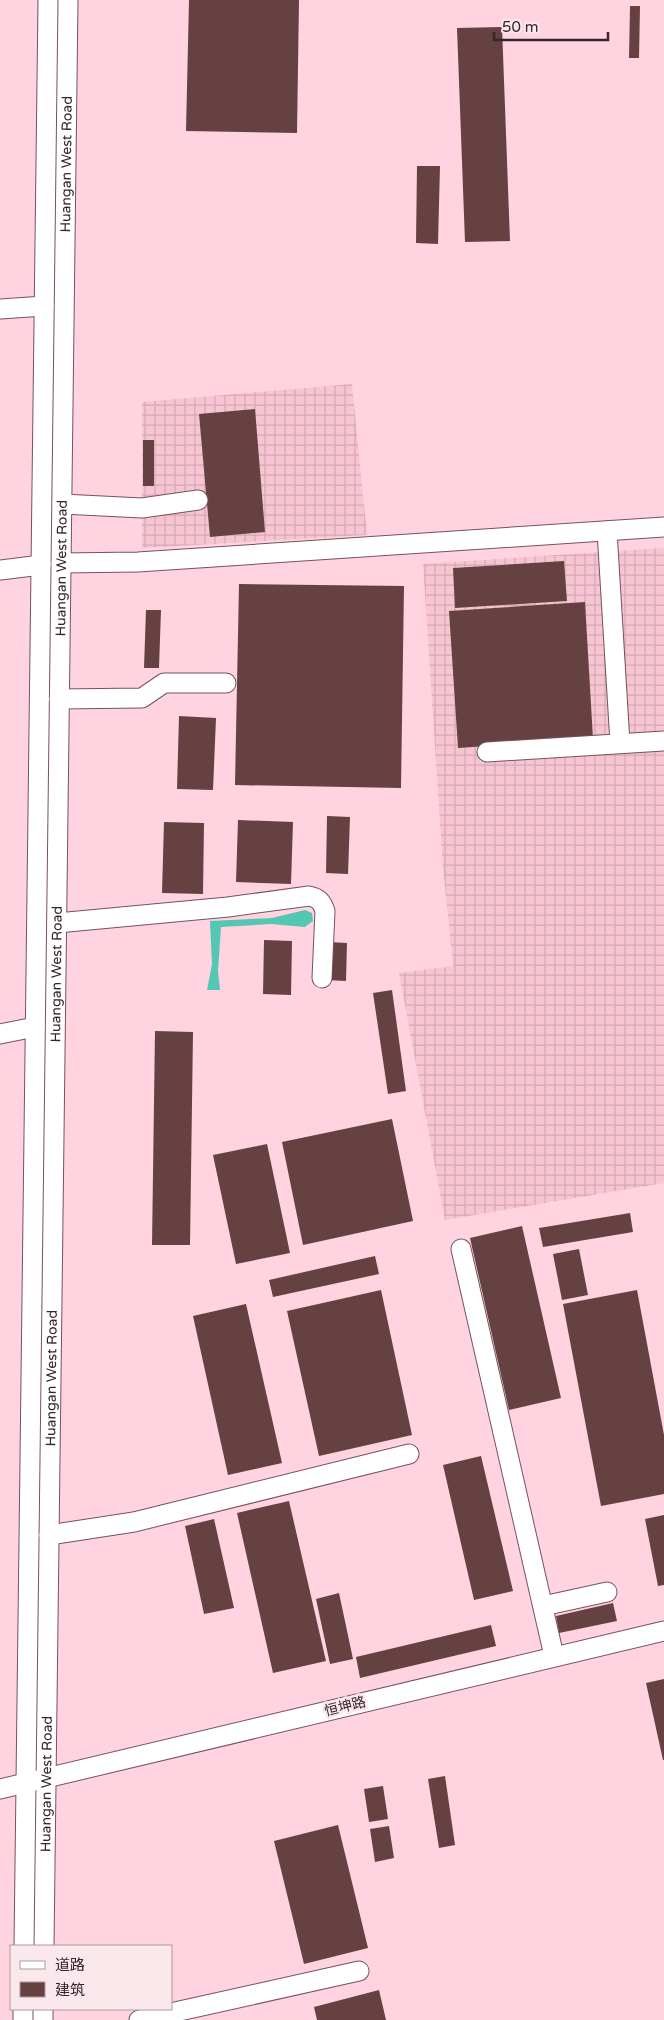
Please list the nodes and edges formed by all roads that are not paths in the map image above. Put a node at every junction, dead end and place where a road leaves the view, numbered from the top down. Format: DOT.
graph roads {
  1 [pos="48,0"];
  2 [pos="68,0"];
  3 [pos="44,306"];
  4 [pos="0,309"];
  5 [pos="198,500"];
  6 [pos="62,504"];
  7 [pos="664,527"];
  8 [pos="607,530"];
  9 [pos="61,563"];
  10 [pos="41,565"];
  11 [pos="0,570"];
  12 [pos="226,683"];
  13 [pos="59,699"];
  14 [pos="664,741"];
  15 [pos="620,743"];
  16 [pos="487,752"];
  17 [pos="57,923"];
  18 [pos="322,978"];
  19 [pos="35,1027"];
  20 [pos="0,1034"];
  21 [pos="460,1249"];
  22 [pos="409,1454"];
  23 [pos="49,1535"];
  24 [pos="607,1592"];
  25 [pos="543,1606"];
  26 [pos="664,1631"];
  27 [pos="554,1656"];
  28 [pos="46,1778"];
  29 [pos="27,1783"];
  30 [pos="0,1789"];
  31 [pos="24,1945"];
  32 [pos="44,1945"];
  33 [pos="359,1971"];
  34 [pos="139,2020"];
  1 -- 3 [label="street, Huangan West Road"];
  2 -- 6 [label="street, Huangan West Road"];
  3 -- 4 [label="street"];
  3 -- 10 [label="street, Huangan West Road"];
  5 -- 6 [label="street"];
  6 -- 9 [label="street, Huangan West Road"];
  7 -- 8 [label="street"];
  8 -- 9 [label="street"];
  8 -- 15 [label="street"];
  9 -- 13 [label="street, Huangan West Road"];
  10 -- 11 [label="street"];
  10 -- 19 [label="street, Huangan West Road"];
  12 -- 13 [label="street"];
  13 -- 17 [label="street, Huangan West Road"];
  14 -- 15 [label="street"];
  15 -- 16 [label="street"];
  17 -- 18 [label="street"];
  17 -- 23 [label="street, Huangan West Road"];
  19 -- 20 [label="street"];
  19 -- 29 [label="street, Huangan West Road"];
  21 -- 25 [label="street"];
  22 -- 23 [label="street"];
  23 -- 28 [label="street, Huangan West Road"];
  24 -- 25 [label="street"];
  25 -- 27 [label="street"];
  26 -- 27 [label="street, 恒坤路"];
  27 -- 28 [label="street, 恒坤路"];
  28 -- 29 [label="street, 恒坤路"];
  28 -- 32 [label="street, Huangan West Road"];
  29 -- 30 [label="street, 恒坤路"];
  29 -- 31 [label="street, Huangan West Road"];
  33 -- 34 [label="street"];
}
